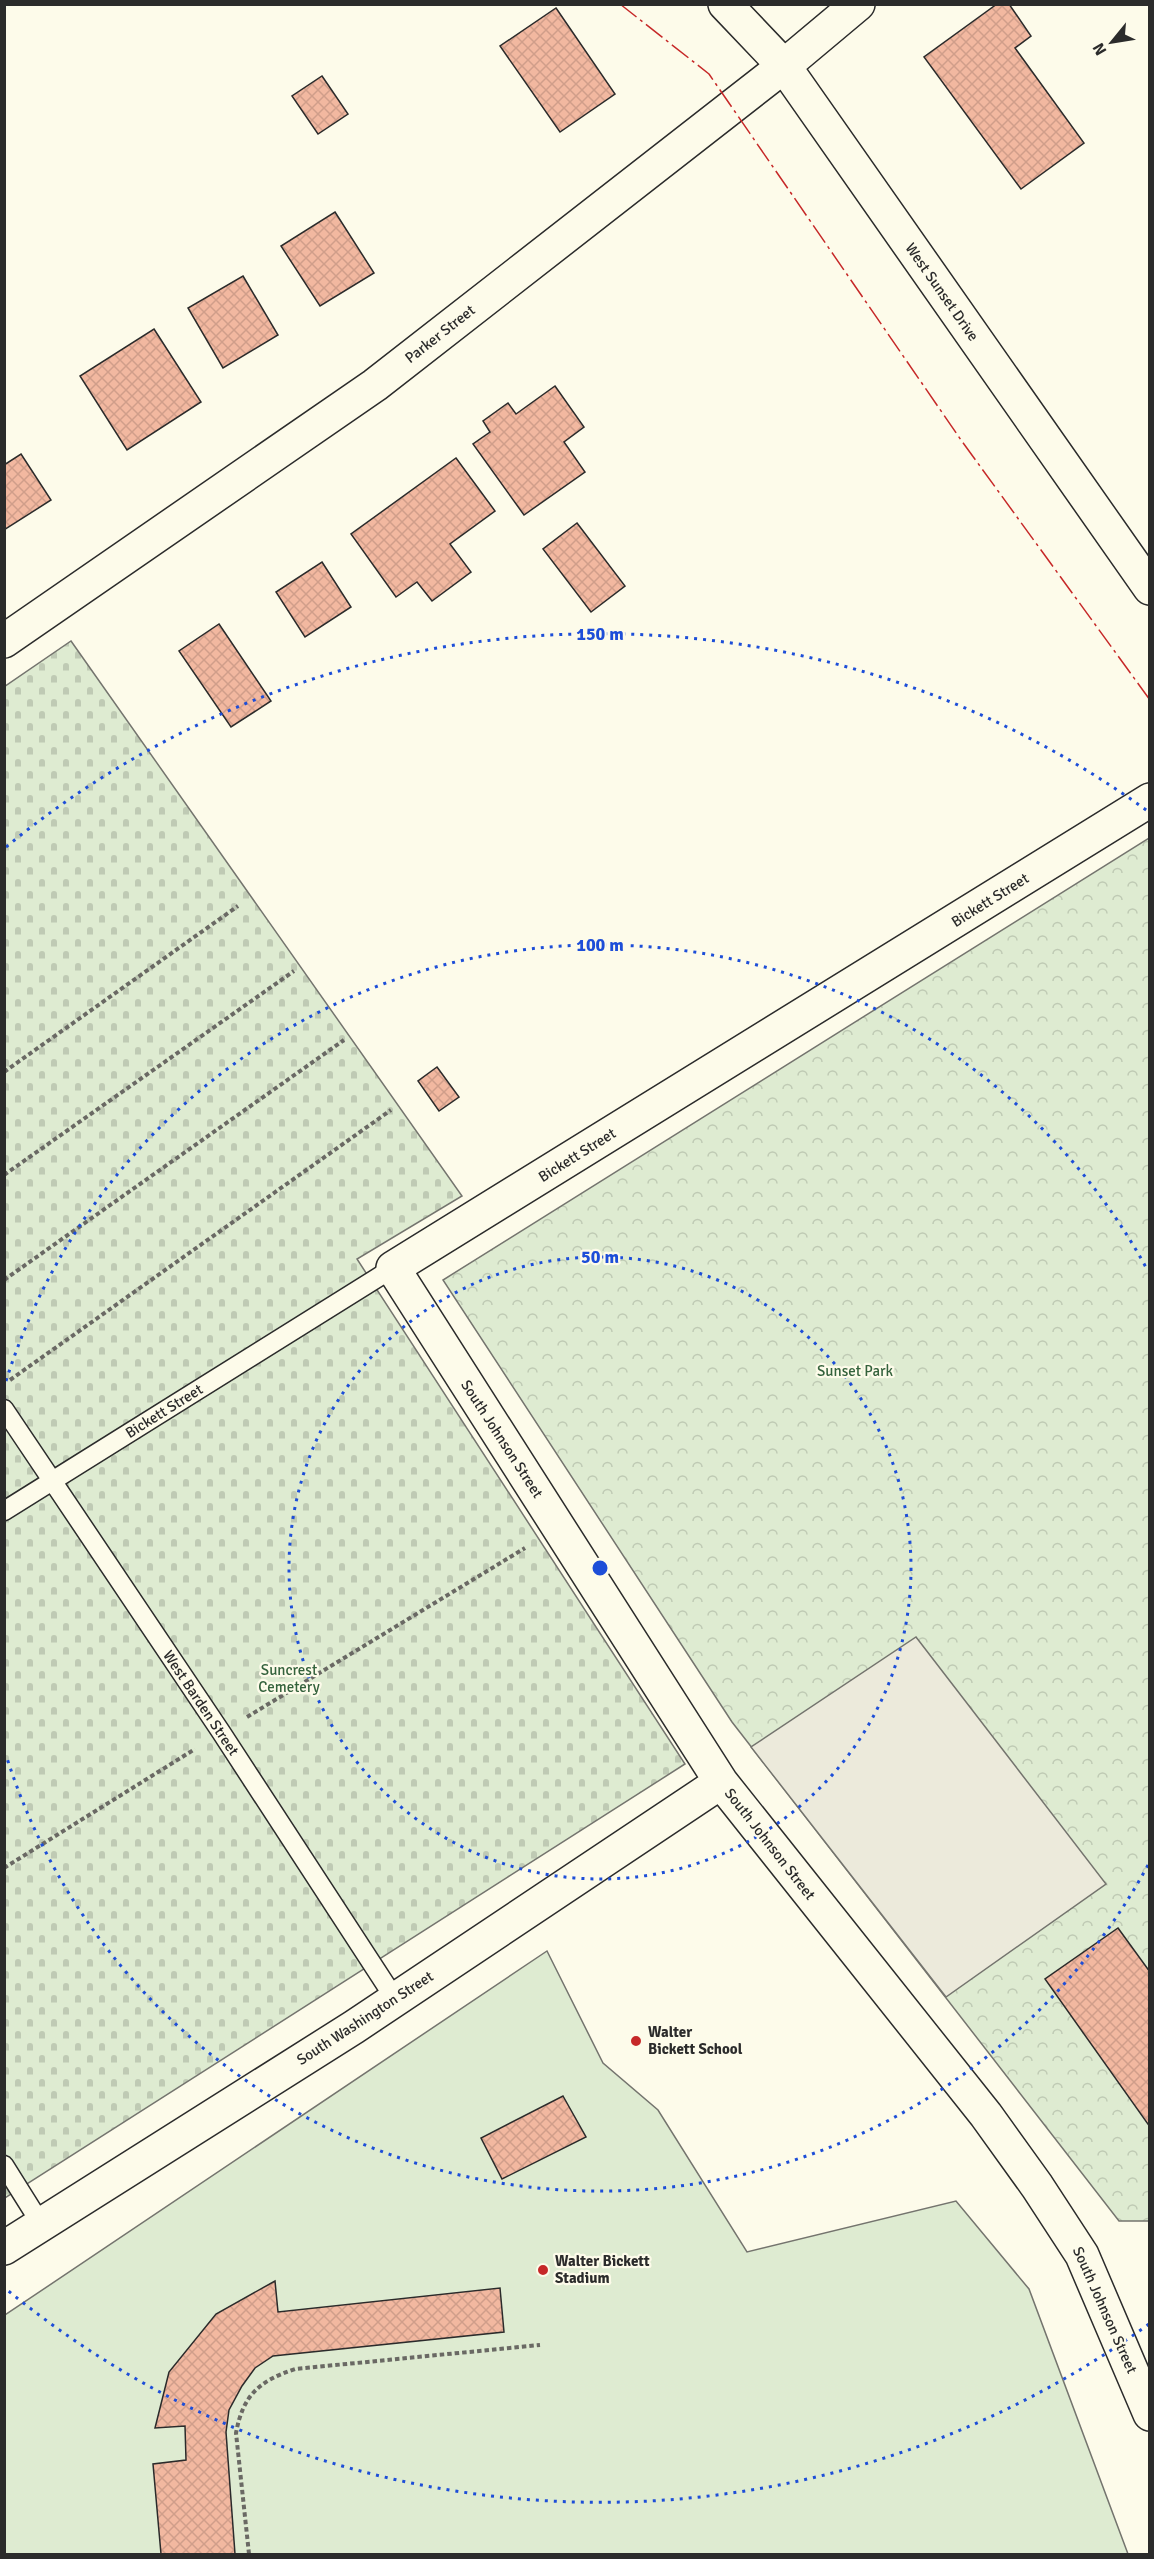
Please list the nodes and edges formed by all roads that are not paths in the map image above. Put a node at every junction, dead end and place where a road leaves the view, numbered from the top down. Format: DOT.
graph roads {
  1 [pos="725,4"];
  2 [pos="858,4"];
  3 [pos="784,66"];
  4 [pos="1149,588"];
  5 [pos="4,641"];
  6 [pos="1149,800"];
  7 [pos="393,1268"];
  8 [pos="4,1408"];
  9 [pos="52,1480"];
  10 [pos="4,1511"];
  11 [pos="721,1782"];
  12 [pos="395,1999"];
  13 [pos="4,2166"];
  14 [pos="41,2224"];
  15 [pos="4,2248"];
  16 [pos="1149,2414"];
  1 -- 3 [label="street, West Sunset Drive"];
  2 -- 3 [label="street, Parker Street"];
  3 -- 4 [label="street, West Sunset Drive"];
  3 -- 5 [label="street, Parker Street"];
  6 -- 7 [label="street, Bickett Street"];
  7 -- 9 [label="lane, Bickett Street"];
  7 -- 11 [label="street, South Johnson Street"];
  8 -- 9 [label="lane, West Barden Street"];
  9 -- 10 [label="lane, Bickett Street"];
  9 -- 12 [label="lane, West Barden Street"];
  11 -- 12 [label="street, South Washington Street"];
  11 -- 16 [label="street, South Johnson Street"];
  12 -- 14 [label="street, South Washington Street"];
  13 -- 14 [label="lane"];
  14 -- 15 [label="street, South Washington Street"];
}
